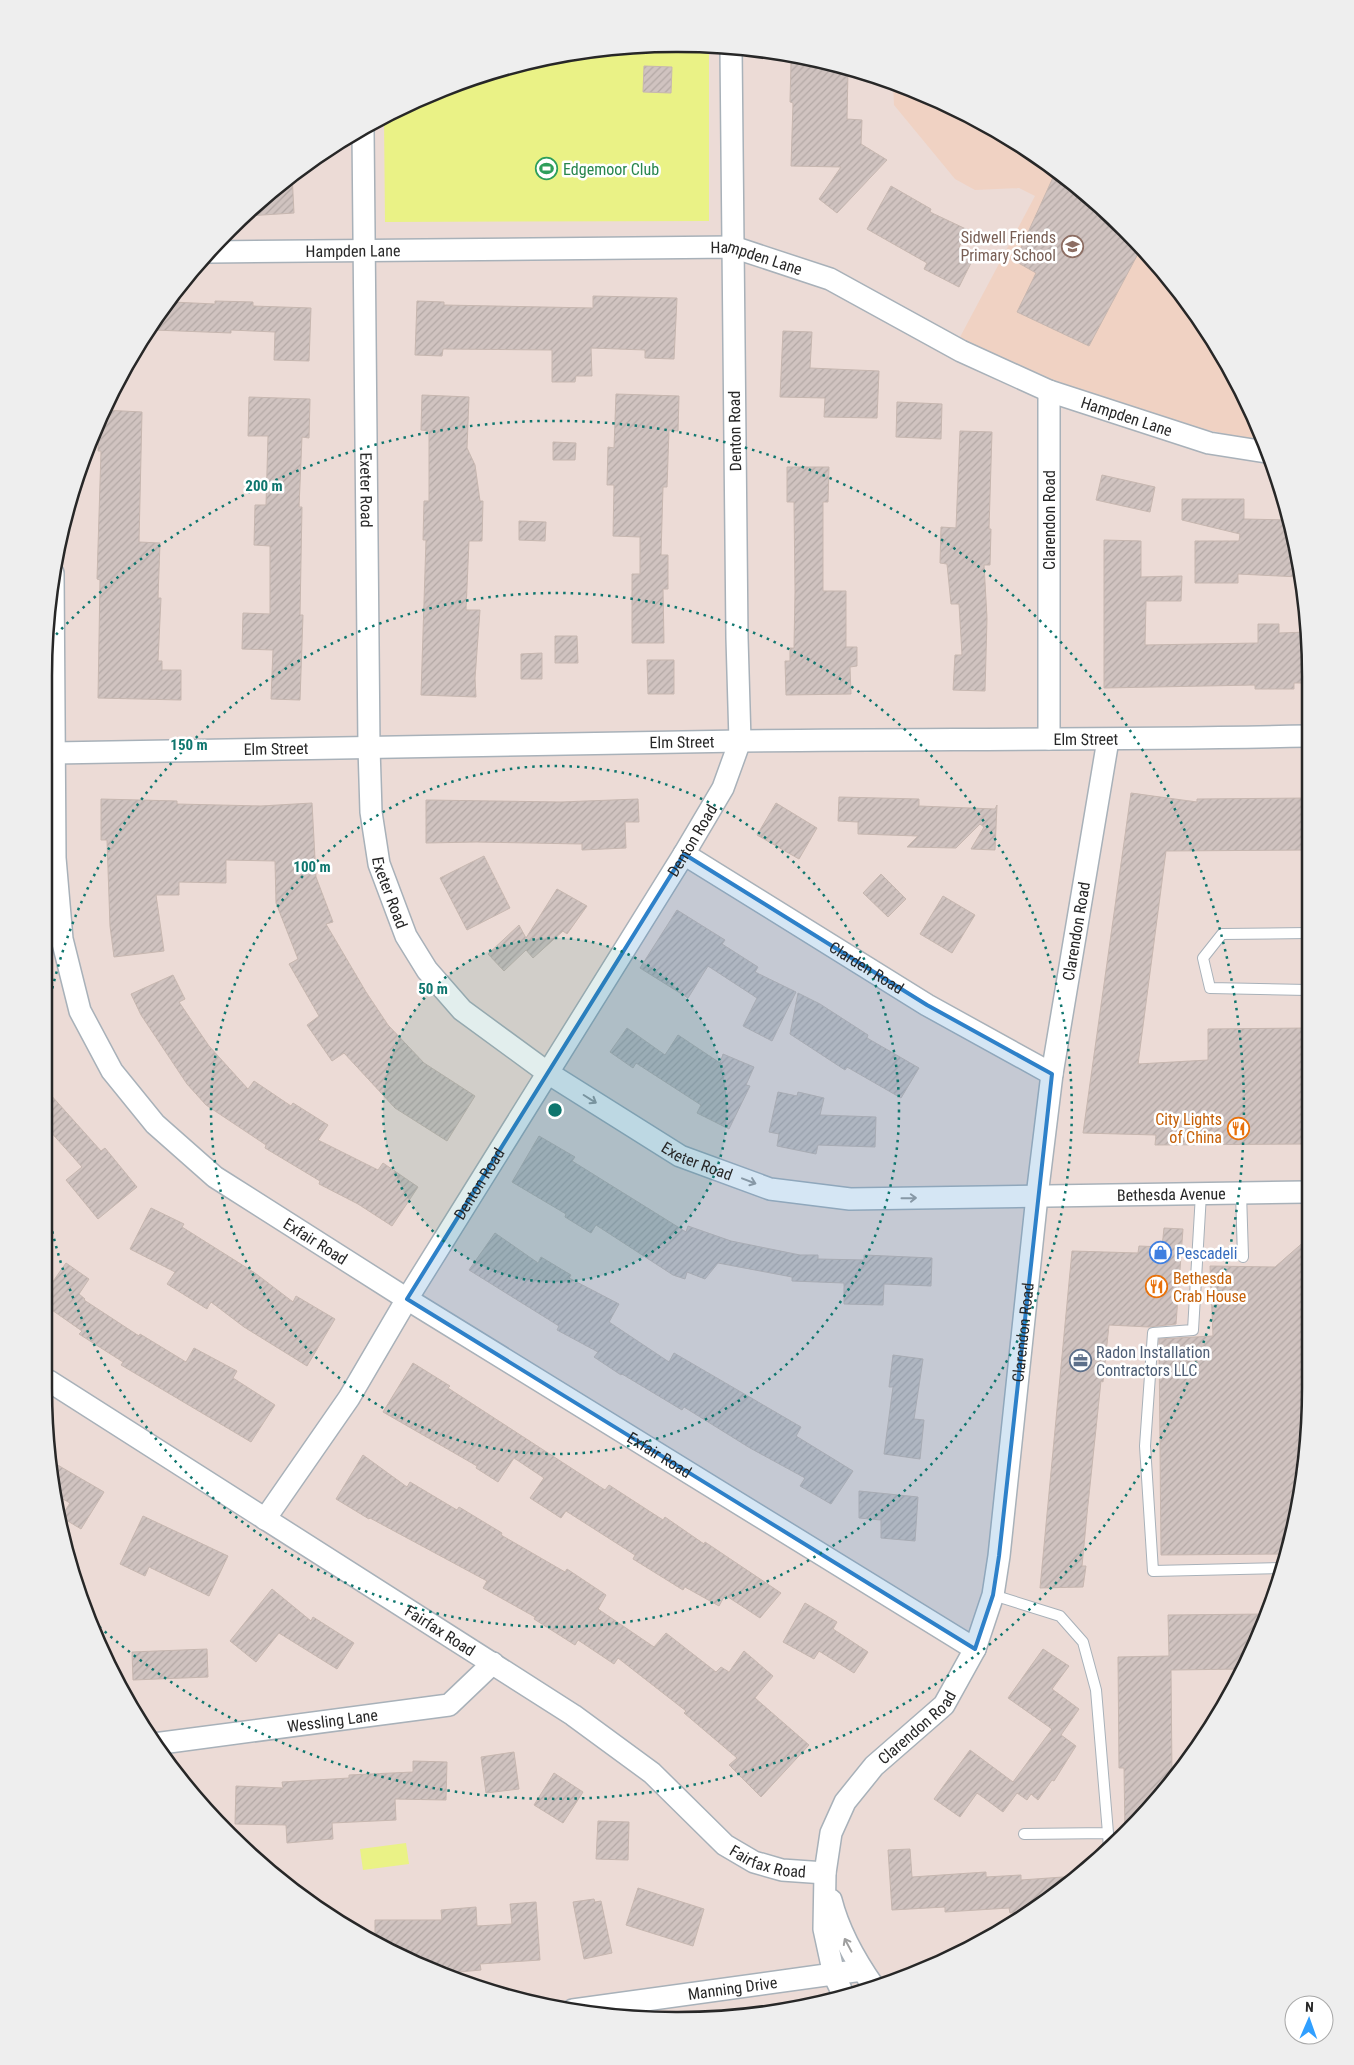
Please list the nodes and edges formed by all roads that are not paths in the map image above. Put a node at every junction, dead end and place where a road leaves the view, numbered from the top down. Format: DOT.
graph roads {
  1 [pos="731,55"];
  2 [pos="363,137"];
  3 [pos="733,247"];
  4 [pos="364,250"];
  5 [pos="219,252"];
  6 [pos="1049,391"];
  7 [pos="1259,451"];
  8 [pos="53,648"];
  9 [pos="1302,736"];
  10 [pos="1049,738"];
  11 [pos="1108,740"];
  12 [pos="740,742"];
  13 [pos="369,747"];
  14 [pos="54,753"];
  15 [pos="684,854"];
  16 [pos="1302,933"];
  17 [pos="1302,990"];
  18 [pos="548,1073"];
  19 [pos="1052,1074"];
  20 [pos="1302,1192"];
  21 [pos="1241,1193"];
  22 [pos="1201,1194"];
  23 [pos="1037,1196"];
  24 [pos="1243,1257"];
  25 [pos="407,1299"];
  26 [pos="52,1383"];
  27 [pos="265,1519"];
  28 [pos="1274,1568"];
  29 [pos="993,1595"];
  30 [pos="975,1649"];
  31 [pos="493,1663"];
  32 [pos="164,1743"];
  33 [pos="1024,1834"];
  34 [pos="1108,1834"];
  35 [pos="1108,1840"];
  36 [pos="825,1873"];
  37 [pos="834,1975"];
  38 [pos="868,1978"];
  39 [pos="841,1990"];
  40 [pos="595,2007"];
  1 -- 3 [label="street, Denton Road"];
  2 -- 4 [label="street, Exeter Road"];
  3 -- 4 [label="street, Hampden Lane"];
  3 -- 6 [label="street, Hampden Lane"];
  3 -- 12 [label="street, Denton Road"];
  4 -- 5 [label="street, Hampden Lane"];
  4 -- 13 [label="street, Exeter Road"];
  6 -- 7 [label="street, Hampden Lane"];
  6 -- 10 [label="street, Clarendon Road"];
  8 -- 14 [label="street, Exfair Road"];
  9 -- 11 [label="street, Elm Street"];
  10 -- 11 [label="street, Elm Street"];
  10 -- 12 [label="street, Elm Street"];
  11 -- 19 [label="street, Clarendon Road"];
  12 -- 13 [label="street, Elm Street"];
  12 -- 15 [label="street, Denton Road"];
  13 -- 14 [label="street, Elm Street"];
  13 -- 18 [label="street, Exeter Road"];
  14 -- 25 [label="street, Exfair Road"];
  15 -- 18 [label="street, Denton Road"];
  15 -- 19 [label="street, Clarden Road"];
  16 -- 17 [label="lane"];
  18 -- 23 [label="street, Exeter Road, one-way"];
  18 -- 25 [label="street, Denton Road"];
  19 -- 23 [label="street, Clarendon Road"];
  20 -- 21 [label="street, Bethesda Avenue"];
  21 -- 22 [label="street, Bethesda Avenue"];
  21 -- 24 [label="lane"];
  22 -- 23 [label="street, Bethesda Avenue"];
  22 -- 28 [label="lane"];
  23 -- 29 [label="street, Clarendon Road"];
  25 -- 27 [label="street, Denton Road"];
  25 -- 30 [label="street, Exfair Road"];
  26 -- 27 [label="street, Fairfax Road"];
  27 -- 31 [label="street, Fairfax Road"];
  29 -- 30 [label="street, Clarendon Road"];
  29 -- 34 [label="lane"];
  30 -- 36 [label="street, Clarendon Road"];
  31 -- 32 [label="street, Wessling Lane"];
  31 -- 36 [label="street, Fairfax Road"];
  33 -- 34 [label="lane"];
  34 -- 35 [label="lane"];
  36 -- 37 [label="street, Fairfax Road"];
  38 -- 36 [label="street, Fairfax Road, one-way"];
  37 -- 38 [label="street, Manning Drive"];
  37 -- 39 [label="street, Fairfax Road"];
  37 -- 40 [label="street, Manning Drive"];
}
